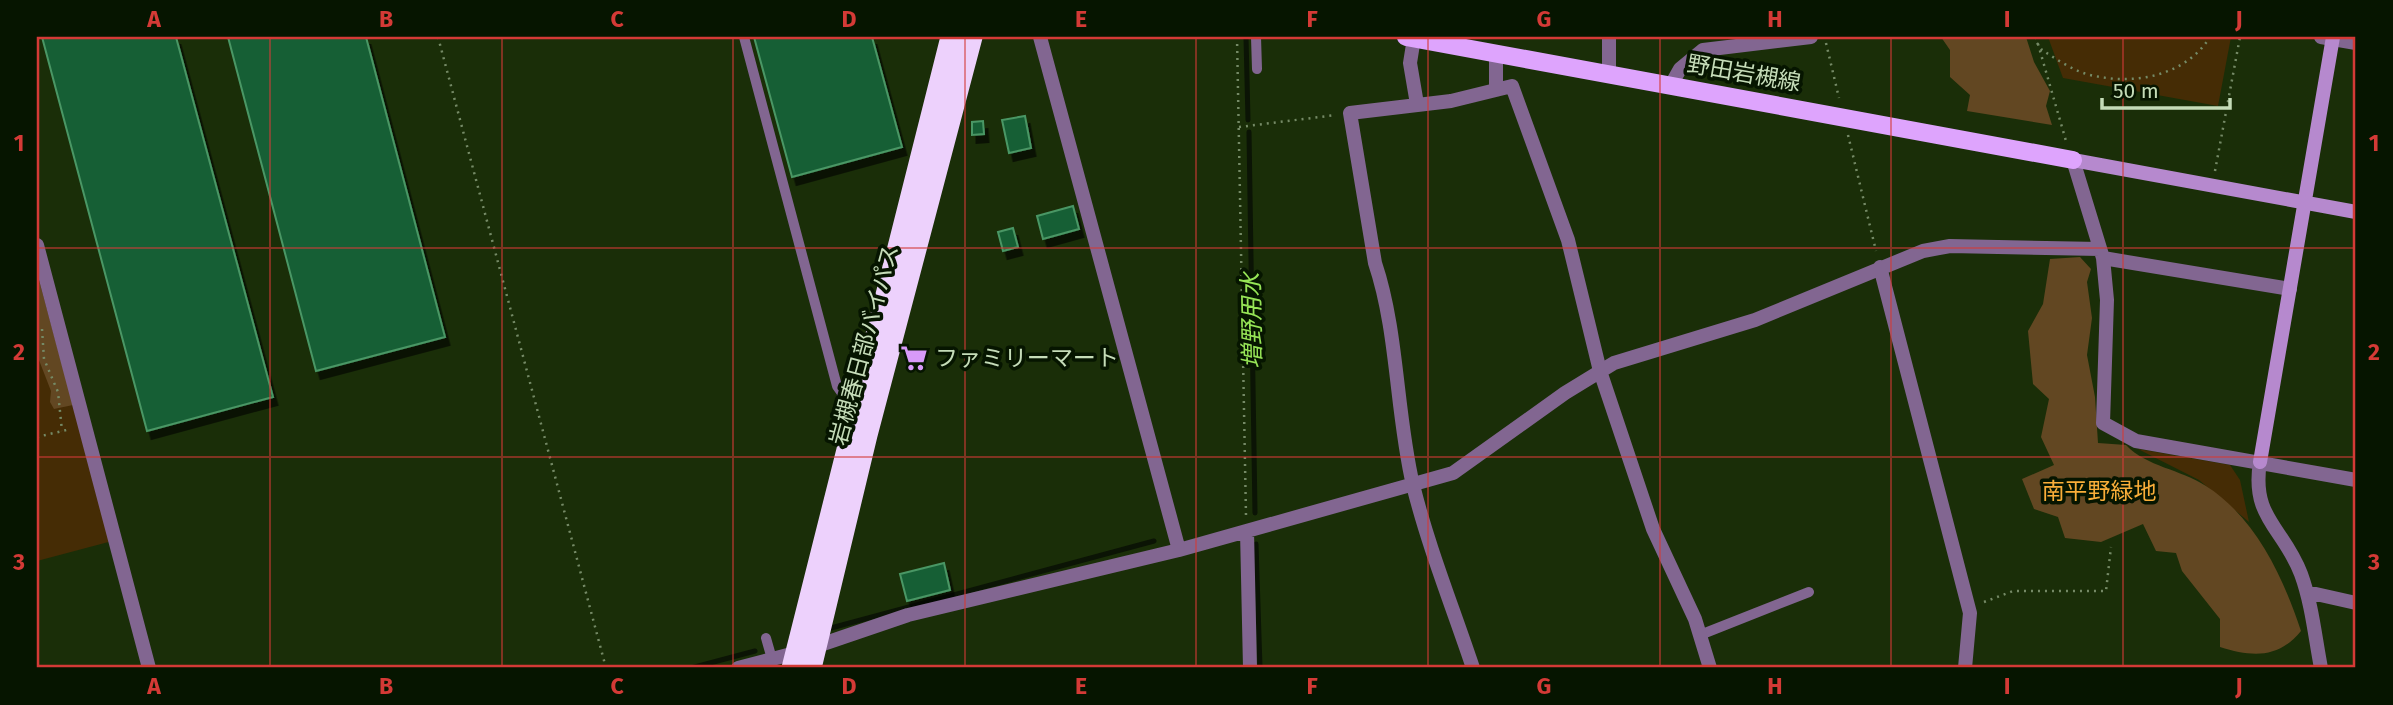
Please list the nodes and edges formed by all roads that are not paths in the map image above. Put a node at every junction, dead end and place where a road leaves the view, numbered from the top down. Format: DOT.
graph roads {
  1 [pos="744,37"];
  2 [pos="951,37"];
  3 [pos="972,37"];
  4 [pos="1040,37"];
  5 [pos="1256,37"];
  6 [pos="1410,37"];
  7 [pos="1609,37"];
  8 [pos="1811,37"];
  9 [pos="2329,37"];
  10 [pos="2356,43"];
  11 [pos="1496,53"];
  12 [pos="1257,69"];
  13 [pos="1609,74"];
  14 [pos="1671,85"];
  15 [pos="1496,90"];
  16 [pos="1417,104"];
  17 [pos="2073,160"];
  18 [pos="2304,202"];
  19 [pos="2356,212"];
  20 [pos="37,245"];
  21 [pos="2101,253"];
  22 [pos="1880,267"];
  23 [pos="2290,289"];
  24 [pos="1600,371"];
  25 [pos="855,411"];
  26 [pos="2260,462"];
  27 [pos="2356,480"];
  28 [pos="1413,485"];
  29 [pos="1247,531"];
  30 [pos="1179,550"];
  31 [pos="1809,592"];
  32 [pos="2307,592"];
  33 [pos="2356,603"];
  34 [pos="1700,635"];
  35 [pos="766,638"];
  36 [pos="817,646"];
  37 [pos="772,659"];
  38 [pos="794,661"];
  39 [pos="149,668"];
  40 [pos="738,668"];
  41 [pos="811,668"];
  42 [pos="1250,668"];
  43 [pos="1473,668"];
  44 [pos="1710,668"];
  45 [pos="1965,668"];
  46 [pos="2321,668"];
  1 -- 25 [label="lane"];
  2 -- 25 [label="highway, 岩槻春日部バイパス"];
  3 -- 36 [label="highway, 岩槻春日部バイパス"];
  4 -- 30 [label="street"];
  5 -- 12 [label="lane"];
  6 -- 11 [label="main road, 野田岩槻線"];
  6 -- 16 [label="street"];
  7 -- 13 [label="street"];
  8 -- 14 [label="street"];
  9 -- 10 [label="street"];
  9 -- 18 [label="street"];
  11 -- 13 [label="main road, 野田岩槻線"];
  11 -- 15 [label="street"];
  13 -- 14 [label="main road, 野田岩槻線"];
  14 -- 17 [label="main road, 野田岩槻線"];
  15 -- 16 [label="street"];
  15 -- 24 [label="street"];
  16 -- 28 [label="street"];
  17 -- 18 [label="street"];
  17 -- 21 [label="street"];
  18 -- 19 [label="street"];
  18 -- 23 [label="street"];
  20 -- 39 [label="street"];
  21 -- 22 [label="street"];
  21 -- 23 [label="street"];
  21 -- 26 [label="street"];
  22 -- 24 [label="street"];
  22 -- 45 [label="street"];
  23 -- 26 [label="street"];
  24 -- 28 [label="street"];
  24 -- 34 [label="street"];
  25 -- 38 [label="highway, 岩槻春日部バイパス"];
  26 -- 27 [label="street"];
  26 -- 32 [label="street"];
  28 -- 29 [label="street"];
  28 -- 43 [label="street"];
  29 -- 30 [label="street"];
  29 -- 42 [label="street"];
  30 -- 36 [label="street"];
  31 -- 34 [label="lane"];
  32 -- 33 [label="street"];
  32 -- 46 [label="street"];
  34 -- 44 [label="street"];
  35 -- 37 [label="lane"];
  36 -- 41 [label="highway, 岩槻春日部バイパス"];
  37 -- 38 [label="street"];
  37 -- 40 [label="street"];
}
